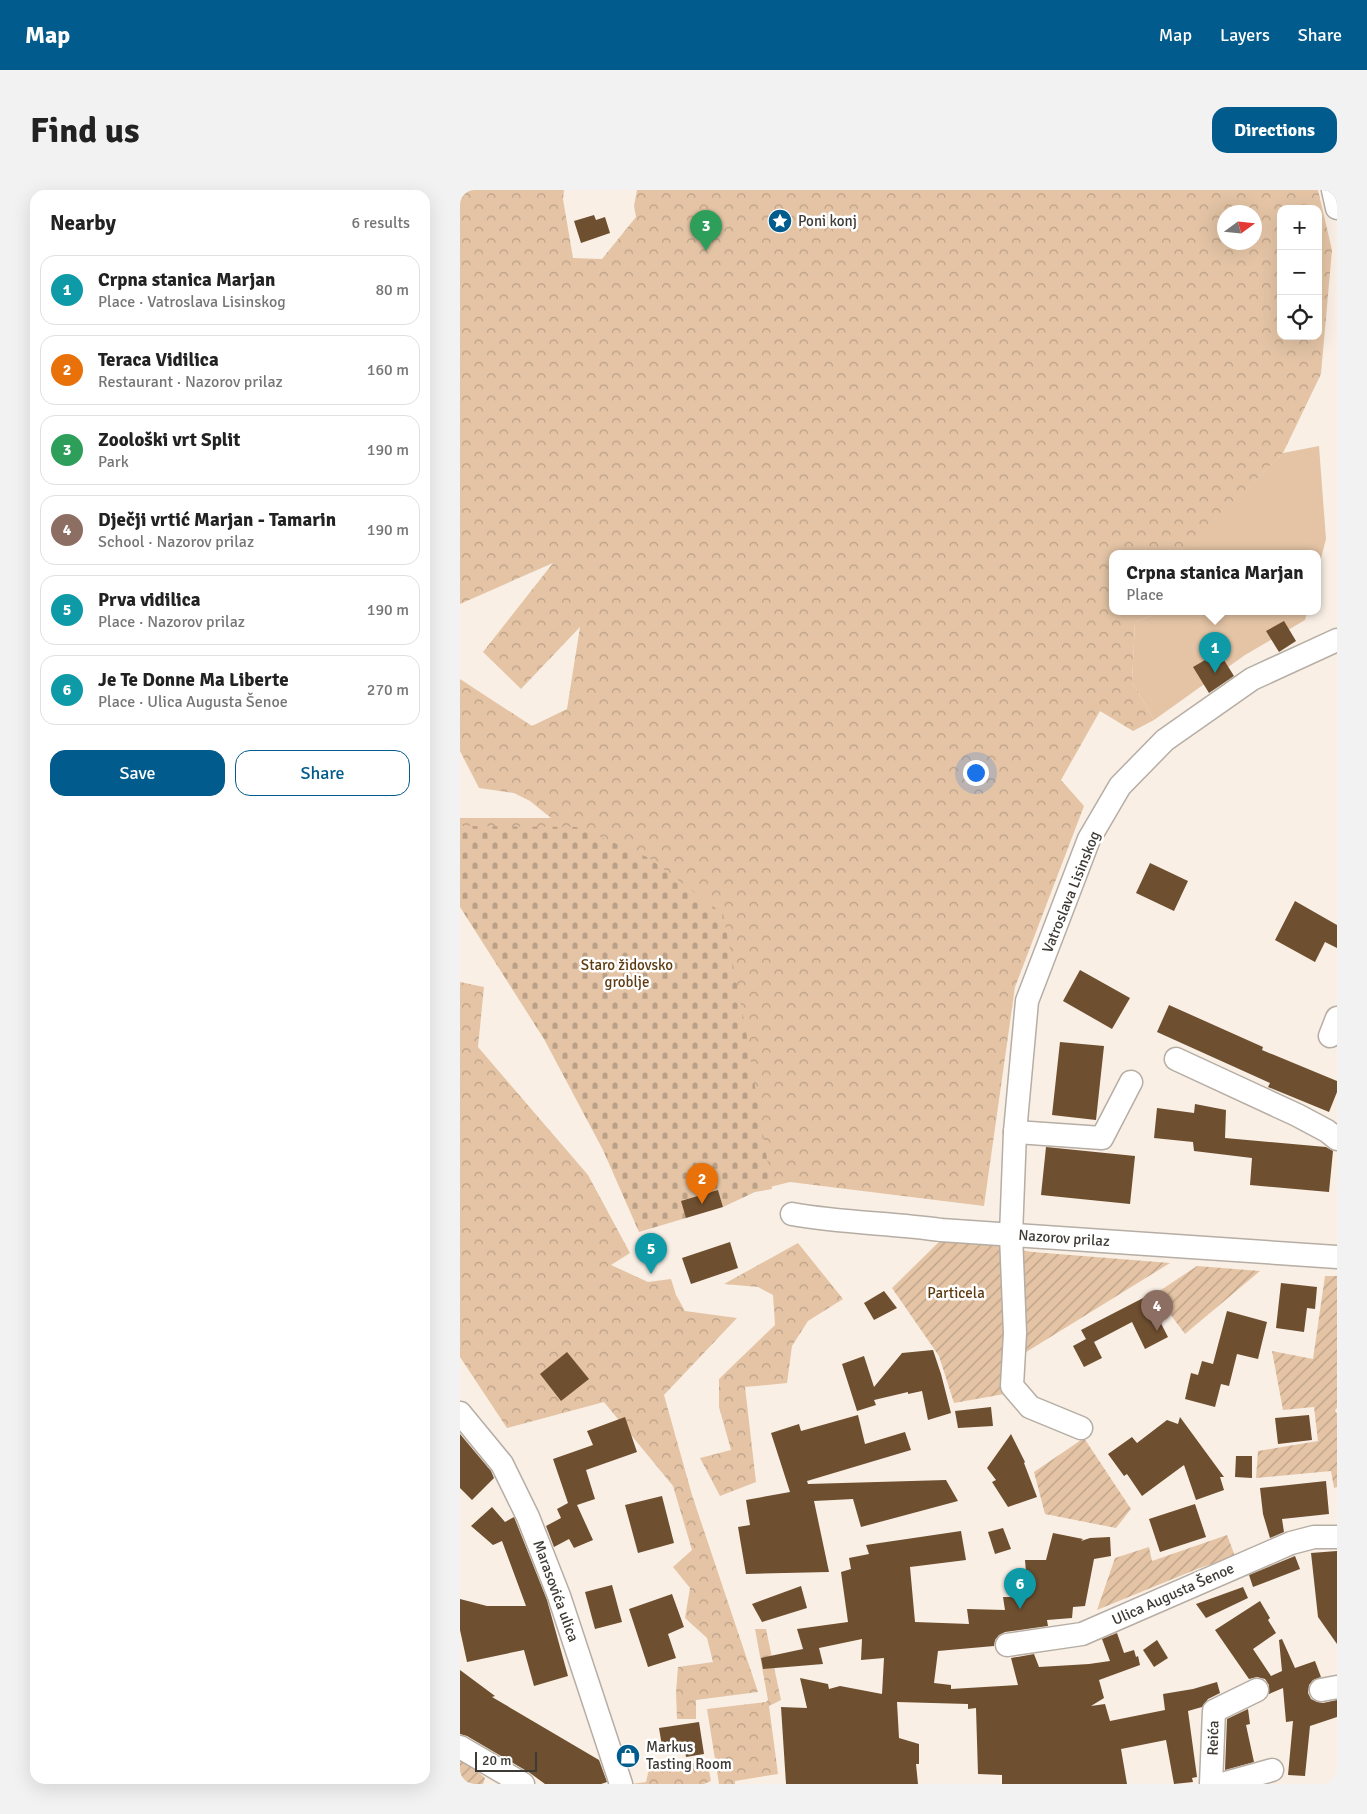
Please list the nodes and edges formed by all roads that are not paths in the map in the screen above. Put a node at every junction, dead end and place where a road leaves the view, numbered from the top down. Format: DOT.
graph roads {
  1 [pos="1332,190"];
  2 [pos="1337,208"];
  3 [pos="1337,640"];
  4 [pos="1176,1059"];
  5 [pos="1131,1082"];
  6 [pos="1015,1132"];
  7 [pos="1337,1139"];
  8 [pos="792,1214"];
  9 [pos="1011,1234"];
  10 [pos="1337,1257"];
  11 [pos="460,1413"];
  12 [pos="1081,1428"];
  13 [pos="1337,1536"];
  14 [pos="1007,1645"];
  15 [pos="1257,1690"];
  16 [pos="460,1747"];
  17 [pos="1272,1770"];
  18 [pos="522,1784"];
  19 [pos="621,1784"];
  20 [pos="1210,1784"];
  21 [pos="1222,1784"];
  1 -- 2 [label="street"];
  3 -- 6 [label="street, Vatroslava Lisinskog"];
  4 -- 7 [label="street"];
  5 -- 6 [label="street"];
  6 -- 9 [label="street, Vatroslava Lisinskog"];
  8 -- 9 [label="street, Nazorov prilaz"];
  9 -- 10 [label="street, Nazorov prilaz"];
  9 -- 12 [label="street, Vatroslava Lisinskog"];
  11 -- 19 [label="street, Marasovića ulica"];
  13 -- 14 [label="street, Ulica Augusta Šenoe"];
  15 -- 20 [label="street, Reića"];
  16 -- 18 [label="street"];
  17 -- 21 [label="street"];
}
